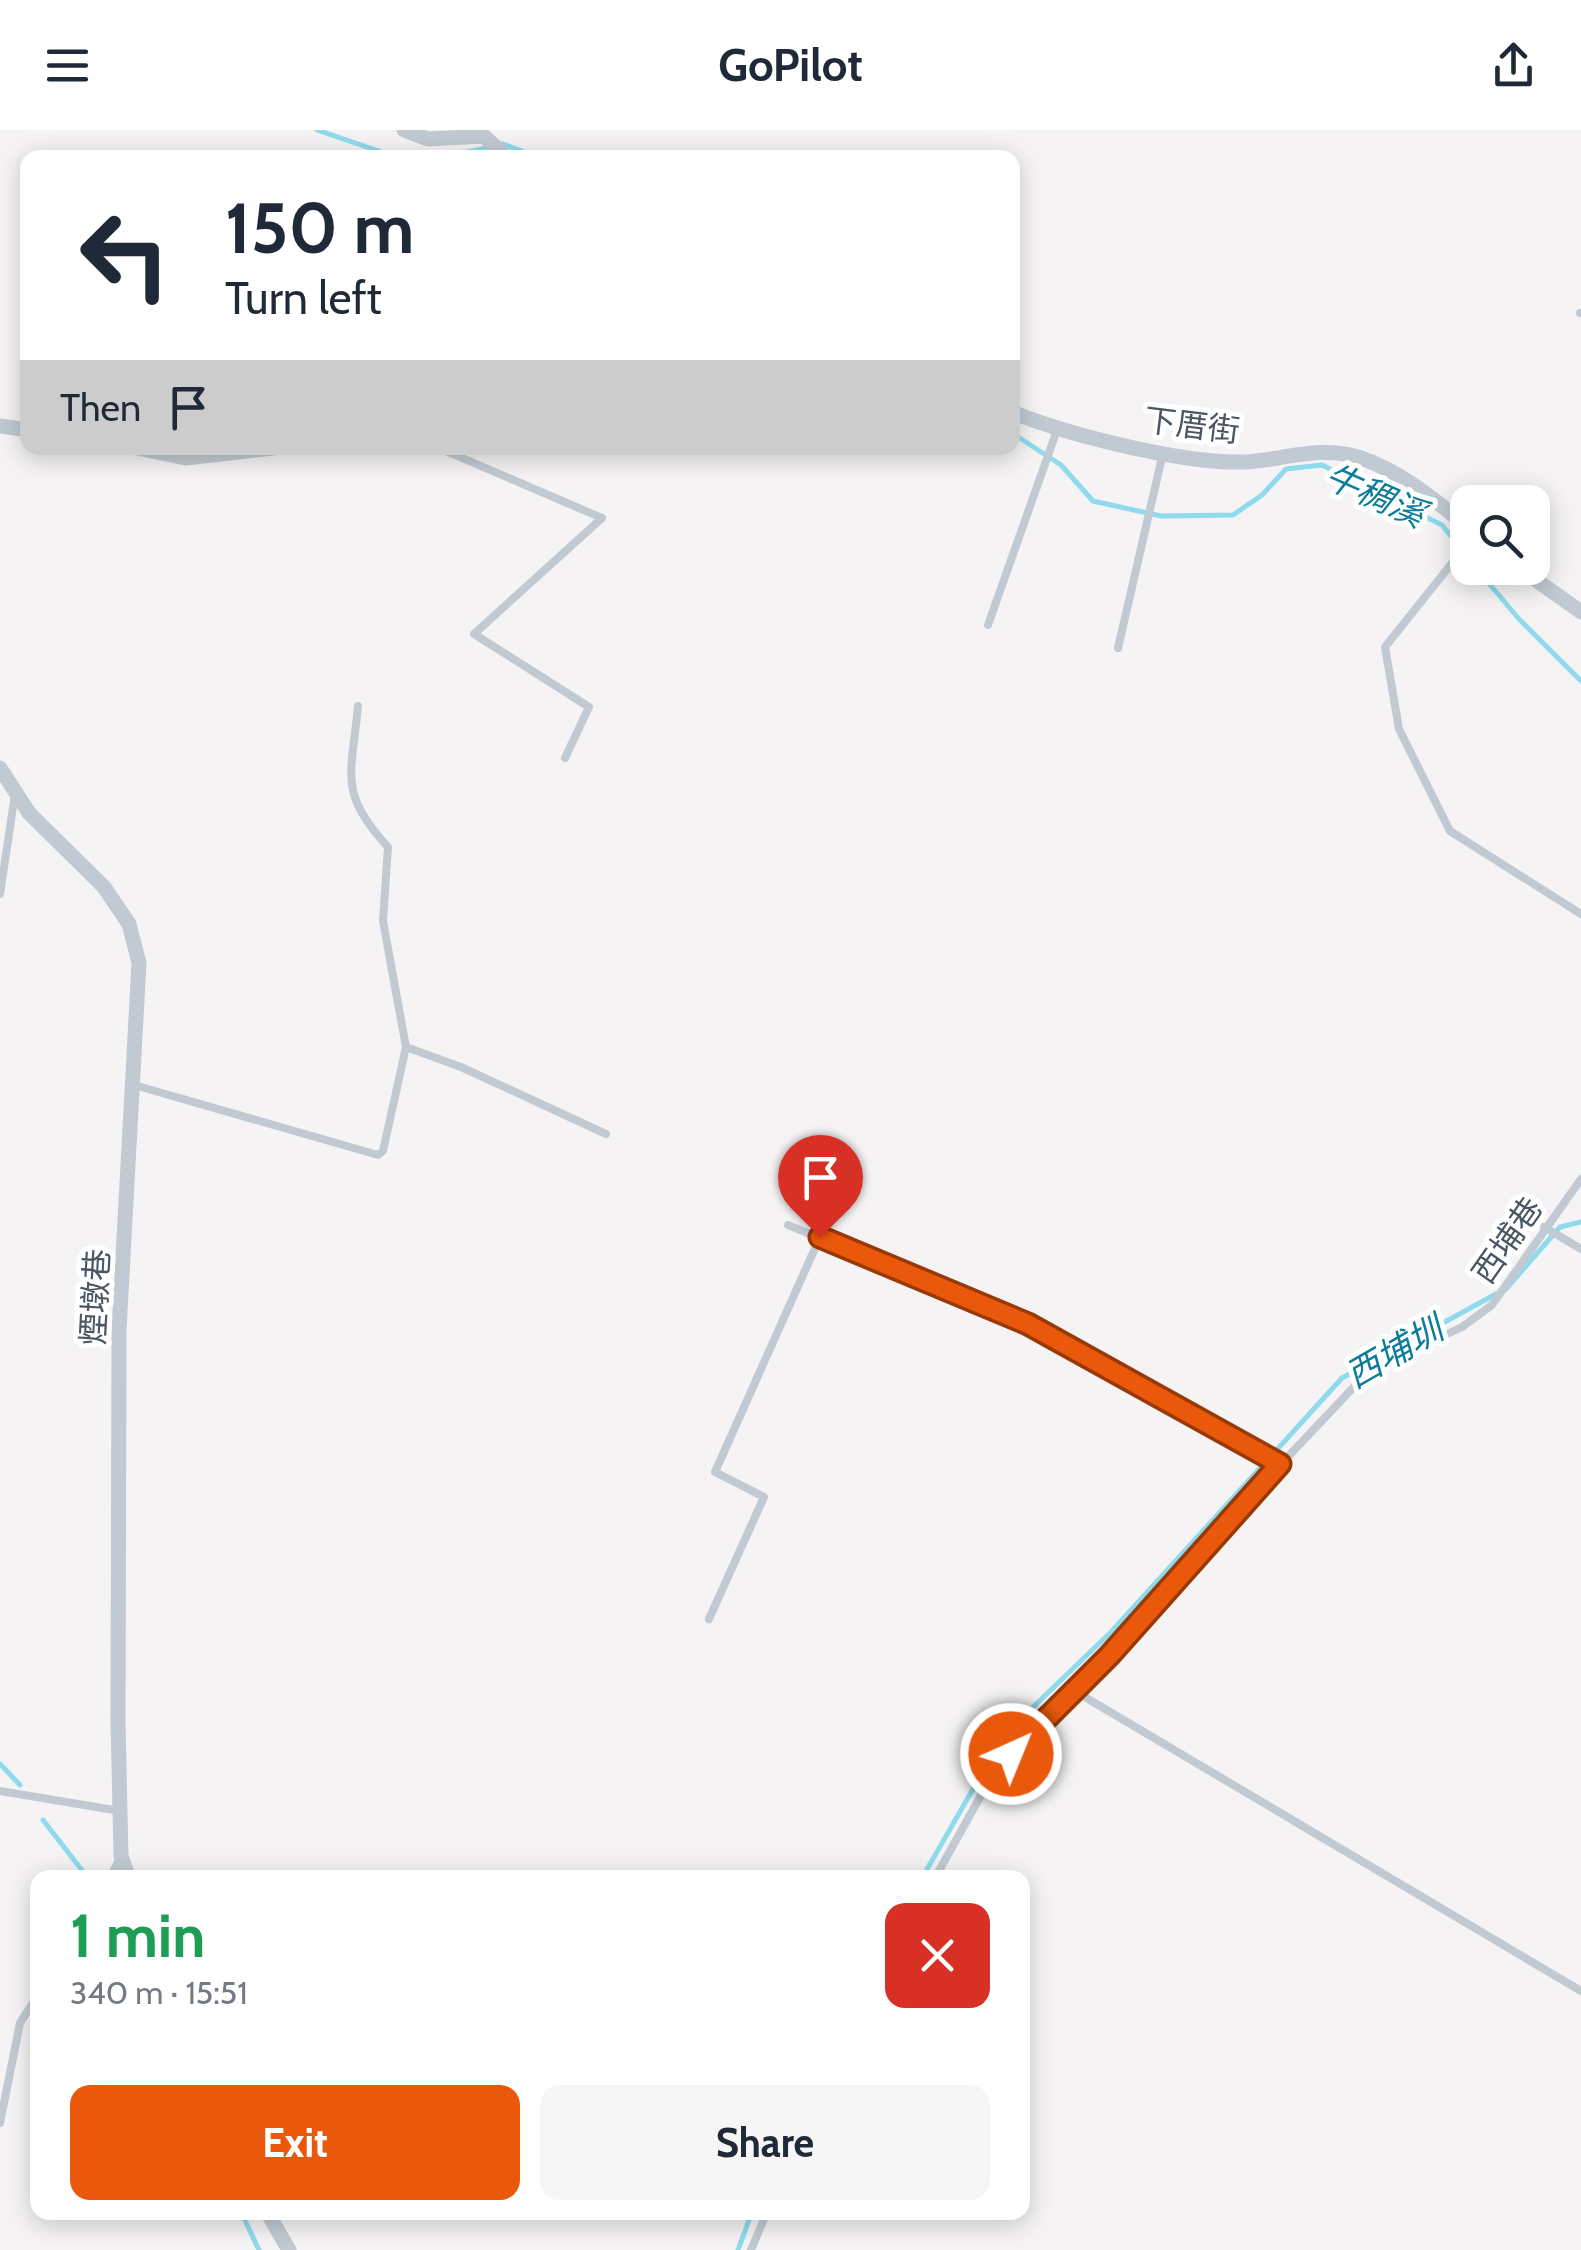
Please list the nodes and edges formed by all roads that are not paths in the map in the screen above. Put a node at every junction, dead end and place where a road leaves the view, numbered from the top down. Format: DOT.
graph roads {
  1 [pos="404,130"];
  2 [pos="483,133"];
  3 [pos="1020,415"];
  4 [pos="1057,430"];
  5 [pos="1163,452"];
  6 [pos="456,455"];
  7 [pos="1450,514"];
  8 [pos="1450,560"];
  9 [pos="1543,585"];
  10 [pos="1581,612"];
  11 [pos="988,624"];
  12 [pos="1118,648"];
  13 [pos="358,706"];
  14 [pos="565,758"];
  15 [pos="0,768"];
  16 [pos="15,794"];
  17 [pos="0,894"];
  18 [pos="1581,914"];
  19 [pos="406,1048"];
  20 [pos="134,1085"];
  21 [pos="606,1134"];
  22 [pos="1581,1179"];
  23 [pos="788,1225"];
  24 [pos="1544,1226"];
  25 [pos="820,1237"];
  26 [pos="1581,1249"];
  27 [pos="1280,1464"];
  28 [pos="709,1620"];
  29 [pos="1073,1690"];
  30 [pos="0,1791"];
  31 [pos="120,1811"];
  32 [pos="121,1856"];
  33 [pos="114,1870"];
  34 [pos="126,1870"];
  35 [pos="939,1870"];
  36 [pos="1581,1992"];
  37 [pos="30,2007"];
  38 [pos="0,2123"];
  39 [pos="271,2220"];
  40 [pos="764,2220"];
  41 [pos="288,2250"];
  42 [pos="751,2250"];
  1 -- 2 [label="street"];
  3 -- 4 [label="street, 下厝街"];
  4 -- 5 [label="street, 下厝街"];
  4 -- 11 [label="lane"];
  5 -- 7 [label="street, 下厝街"];
  5 -- 12 [label="lane"];
  6 -- 14 [label="lane"];
  8 -- 18 [label="lane"];
  9 -- 10 [label="street"];
  13 -- 19 [label="lane"];
  15 -- 16 [label="street, 煙墩巷"];
  16 -- 17 [label="lane"];
  16 -- 20 [label="street, 煙墩巷"];
  19 -- 20 [label="lane"];
  19 -- 21 [label="lane"];
  20 -- 31 [label="street, 煙墩巷"];
  22 -- 24 [label="lane, 西埔巷"];
  23 -- 25 [label="lane"];
  24 -- 26 [label="lane"];
  24 -- 27 [label="lane, 西埔巷"];
  25 -- 27 [label="lane"];
  25 -- 28 [label="lane"];
  27 -- 29 [label="lane, 西埔巷"];
  29 -- 35 [label="lane, 西埔巷"];
  29 -- 36 [label="lane"];
  30 -- 31 [label="lane"];
  31 -- 32 [label="street, 煙墩巷"];
  32 -- 33 [label="lane"];
  32 -- 34 [label="street, 煙墩巷"];
  37 -- 38 [label="lane"];
  39 -- 41 [label="street"];
  40 -- 42 [label="lane"];
}
